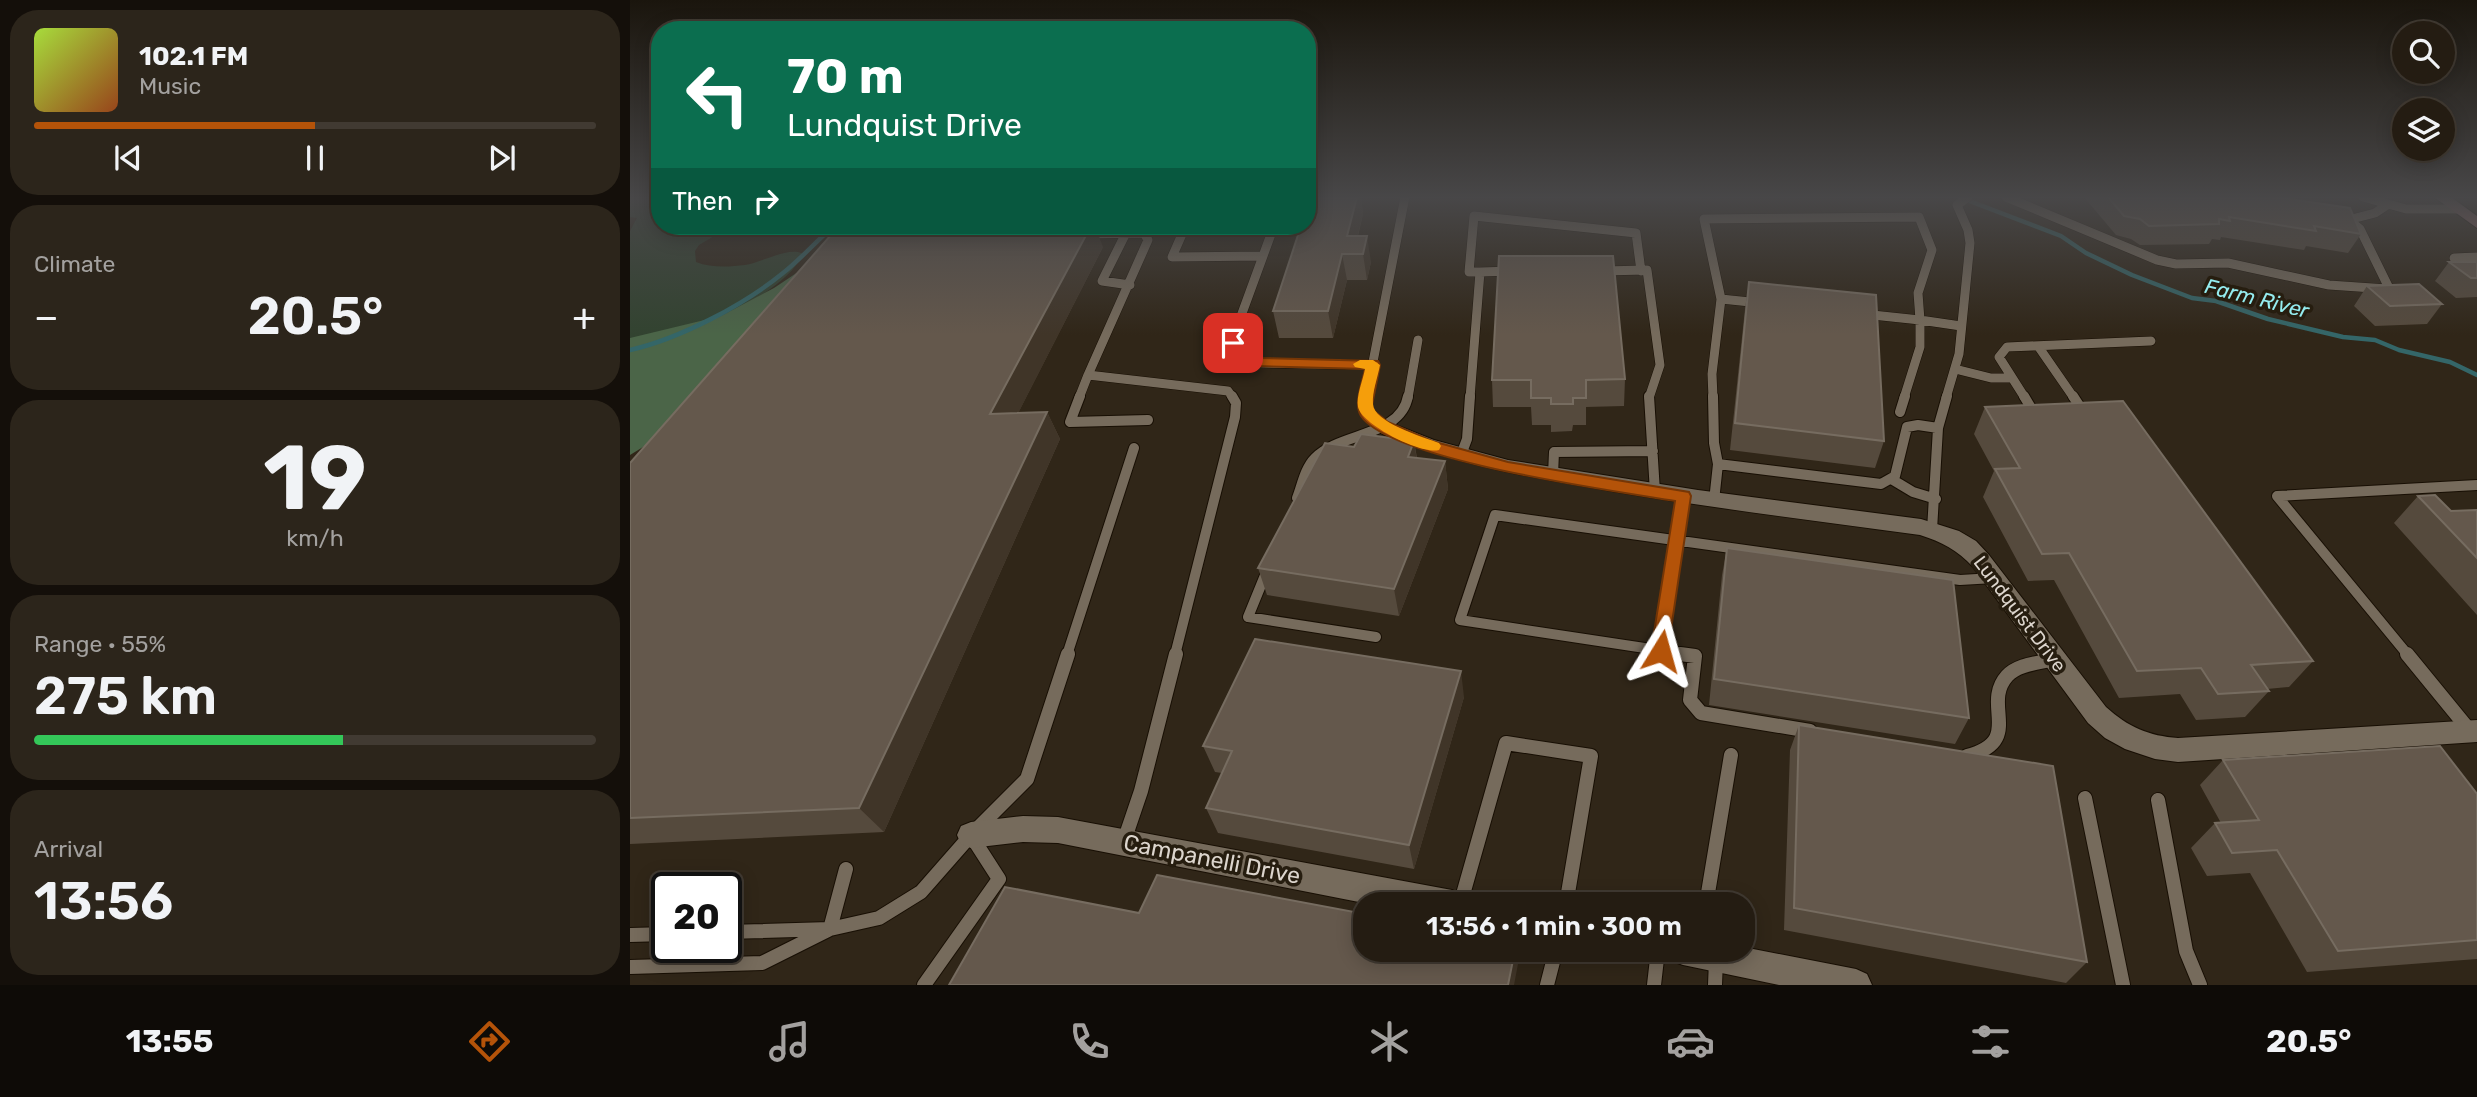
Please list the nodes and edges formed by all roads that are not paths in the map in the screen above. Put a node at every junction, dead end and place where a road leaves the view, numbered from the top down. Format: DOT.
graph roads {
  1 [pos="1122,243"];
  2 [pos="1147,243"];
  3 [pos="1178,243"];
  4 [pos="1268,243"];
  5 [pos="1396,243"];
  6 [pos="1472,243"];
  7 [pos="1637,243"];
  8 [pos="1709,243"];
  9 [pos="1929,243"];
  10 [pos="1969,243"];
  11 [pos="2116,243"];
  12 [pos="2367,243"];
  13 [pos="1263,256"];
  14 [pos="2477,257"];
  15 [pos="1521,271"];
  16 [pos="1589,271"];
  17 [pos="1641,271"];
  18 [pos="1480,272"];
  19 [pos="2477,274"];
  20 [pos="1130,285"];
  21 [pos="1721,299"];
  22 [pos="1776,305"];
  23 [pos="1858,314"];
  24 [pos="1920,320"];
  25 [pos="1961,326"];
  26 [pos="1418,340"];
  27 [pos="2151,341"];
  28 [pos="2038,346"];
  29 [pos="1373,365"];
  30 [pos="1955,369"];
  31 [pos="1088,375"];
  32 [pos="2012,378"];
  33 [pos="2070,411"];
  34 [pos="1900,412"];
  35 [pos="2046,412"];
  36 [pos="1147,420"];
  37 [pos="1383,426"];
  38 [pos="1938,428"];
  39 [pos="1134,448"];
  40 [pos="1653,451"];
  41 [pos="1461,455"];
  42 [pos="1718,464"];
  43 [pos="1553,475"];
  44 [pos="1892,480"];
  45 [pos="2477,485"];
  46 [pos="1655,492"];
  47 [pos="1683,496"];
  48 [pos="1936,499"];
  49 [pos="1714,500"];
  50 [pos="1293,507"];
  51 [pos="1932,530"];
  52 [pos="1677,541"];
  53 [pos="1273,555"];
  54 [pos="1994,578"];
  55 [pos="1376,637"];
  56 [pos="1661,651"];
  57 [pos="2054,659"];
  58 [pos="2473,731"];
  59 [pos="1826,734"];
  60 [pos="1951,754"];
  61 [pos="1731,755"];
  62 [pos="2085,798"];
  63 [pos="2158,800"];
  64 [pos="971,835"];
  65 [pos="1123,842"];
  66 [pos="846,869"];
  67 [pos="1384,892"];
  68 [pos="1464,892"];
  69 [pos="1568,892"];
  70 [pos="1708,892"];
  71 [pos="830,929"];
  72 [pos="742,932"];
  73 [pos="651,934"];
  74 [pos="630,935"];
  75 [pos="1553,962"];
  76 [pos="1657,962"];
  77 [pos="1716,962"];
  78 [pos="630,967"];
  79 [pos="1789,978"];
  80 [pos="924,985"];
  81 [pos="1548,985"];
  82 [pos="1654,985"];
  83 [pos="1856,985"];
  84 [pos="2123,985"];
  85 [pos="2200,985"];
  1 -- 20 [label="lane"];
  2 -- 20 [label="lane"];
  3 -- 13 [label="lane"];
  4 -- 13 [label="lane"];
  5 -- 29 [label="lane"];
  6 -- 18 [label="lane"];
  7 -- 17 [label="lane"];
  8 -- 21 [label="lane"];
  9 -- 24 [label="lane"];
  10 -- 25 [label="lane"];
  11 -- 12 [label="lane"];
  13 -- 29 [label="lane"];
  14 -- 19 [label="lane"];
  15 -- 18 [label="lane"];
  16 -- 17 [label="lane"];
  17 -- 40 [label="lane"];
  18 -- 41 [label="lane"];
  20 -- 31 [label="lane"];
  21 -- 22 [label="lane"];
  21 -- 42 [label="lane"];
  23 -- 24 [label="lane"];
  24 -- 25 [label="lane"];
  24 -- 34 [label="lane"];
  25 -- 30 [label="lane"];
  26 -- 37 [label="lane"];
  27 -- 28 [label="lane"];
  28 -- 32 [label="lane"];
  28 -- 33 [label="lane"];
  29 -- 37 [label="lane"];
  30 -- 32 [label="lane"];
  30 -- 38 [label="lane"];
  31 -- 36 [label="lane"];
  31 -- 65 [label="lane"];
  32 -- 35 [label="lane"];
  37 -- 41 [label="street, Lundquist Drive"];
  37 -- 50 [label="lane"];
  38 -- 44 [label="lane"];
  38 -- 48 [label="lane"];
  39 -- 64 [label="lane"];
  40 -- 43 [label="lane"];
  40 -- 46 [label="lane"];
  41 -- 43 [label="street, Lundquist Drive"];
  42 -- 44 [label="lane"];
  42 -- 49 [label="lane"];
  43 -- 46 [label="street, Lundquist Drive"];
  44 -- 48 [label="lane"];
  45 -- 58 [label="lane"];
  46 -- 47 [label="street, Lundquist Drive"];
  47 -- 49 [label="street, Lundquist Drive"];
  47 -- 52 [label="lane"];
  48 -- 51 [label="lane"];
  49 -- 51 [label="street, Lundquist Drive"];
  51 -- 54 [label="street, Lundquist Drive"];
  52 -- 54 [label="lane"];
  52 -- 56 [label="lane"];
  52 -- 56 [label="lane"];
  53 -- 55 [label="lane"];
  54 -- 57 [label="street, Lundquist Drive"];
  56 -- 59 [label="lane"];
  57 -- 58 [label="street, Lundquist Drive"];
  57 -- 60 [label="lane"];
  61 -- 70 [label="lane"];
  62 -- 84 [label="lane"];
  63 -- 85 [label="lane"];
  64 -- 65 [label="street, Campanelli Drive"];
  64 -- 71 [label="lane"];
  64 -- 80 [label="lane"];
  65 -- 67 [label="street, Campanelli Drive"];
  66 -- 71 [label="lane"];
  68 -- 69 [label="lane"];
  71 -- 72 [label="lane"];
  71 -- 78 [label="lane"];
  73 -- 74 [label="lane"];
  75 -- 81 [label="lane"];
  76 -- 82 [label="lane"];
  77 -- 79 [label="street"];
  79 -- 83 [label="street"];
}
